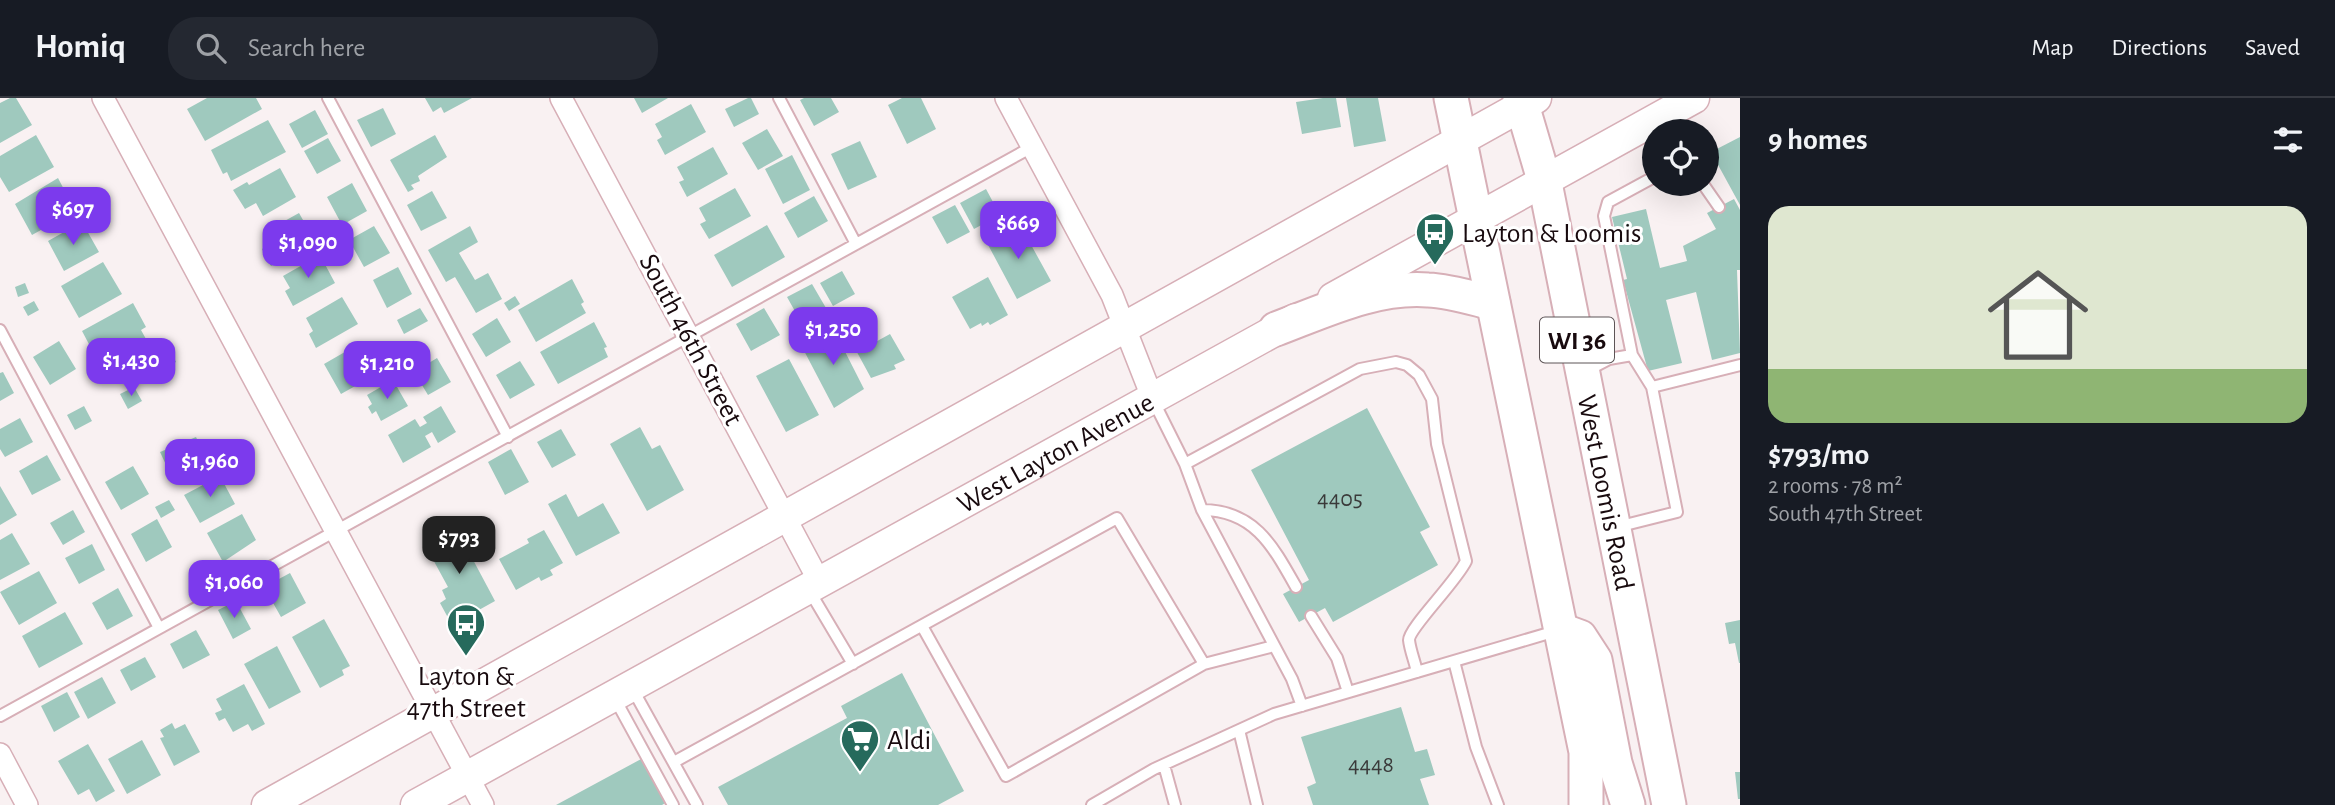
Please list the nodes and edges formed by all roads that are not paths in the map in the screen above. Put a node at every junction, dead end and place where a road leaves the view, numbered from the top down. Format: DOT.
graph roads {
  1 [pos="103,98"];
  2 [pos="328,98"];
  3 [pos="561,98"];
  4 [pos="779,98"];
  5 [pos="1006,98"];
  6 [pos="1451,98"];
  7 [pos="1694,98"];
  8 [pos="1526,101"];
  9 [pos="1459,139"];
  10 [pos="1032,146"];
  11 [pos="1545,183"];
  12 [pos="1642,184"];
  13 [pos="1711,196"];
  14 [pos="1718,207"];
  15 [pos="1475,222"];
  16 [pos="856,244"];
  17 [pos="1493,303"];
  18 [pos="1125,326"];
  19 [pos="1276,329"];
  20 [pos="0,330"];
  21 [pos="690,336"];
  22 [pos="1632,355"];
  23 [pos="1740,365"];
  24 [pos="1583,372"];
  25 [pos="1652,387"];
  26 [pos="1152,397"];
  27 [pos="508,437"];
  28 [pos="1185,464"];
  29 [pos="1202,510"];
  30 [pos="788,517"];
  31 [pos="1615,528"];
  32 [pos="335,531"];
  33 [pos="813,585"];
  34 [pos="1296,587"];
  35 [pos="1311,616"];
  36 [pos="922,626"];
  37 [pos="159,628"];
  38 [pos="1561,630"];
  39 [pos="1274,646"];
  40 [pos="1454,662"];
  41 [pos="853,664"];
  42 [pos="1204,664"];
  43 [pos="1417,672"];
  44 [pos="622,691"];
  45 [pos="1348,692"];
  46 [pos="1302,706"];
  47 [pos="433,713"];
  48 [pos="0,716"];
  49 [pos="1240,730"];
  50 [pos="0,754"];
  51 [pos="674,762"];
  52 [pos="1164,765"];
  53 [pos="468,776"];
  54 [pos="27,805"];
  55 [pos="267,805"];
  56 [pos="416,805"];
  57 [pos="483,805"];
  58 [pos="673,805"];
  59 [pos="697,805"];
  60 [pos="1092,805"];
  61 [pos="1175,805"];
  62 [pos="1257,805"];
  63 [pos="1498,805"];
  64 [pos="1586,805"];
  65 [pos="1628,805"];
  66 [pos="1670,805"];
  1 -- 32 [label="street"];
  2 -- 27 [label="lane"];
  3 -- 21 [label="street, South 46th Street"];
  4 -- 16 [label="lane"];
  5 -- 10 [label="street"];
  6 -- 9 [label="main road, WI 36"];
  7 -- 11 [label="main road, West Layton Avenue"];
  8 -- 9 [label="main road"];
  8 -- 11 [label="main road, West Loomis Road / WI 36"];
  9 -- 15 [label="main road, WI 36"];
  9 -- 18 [label="main road"];
  10 -- 16 [label="lane"];
  10 -- 18 [label="street"];
  11 -- 15 [label="main road, West Layton Avenue"];
  11 -- 24 [label="main road, West Loomis Road / WI 36"];
  12 -- 22 [label="lane"];
  13 -- 14 [label="lane"];
  15 -- 17 [label="main road, WI 36"];
  15 -- 19 [label="main road, West Layton Avenue"];
  16 -- 21 [label="lane"];
  17 -- 19 [label="main road"];
  17 -- 38 [label="main road, WI 36"];
  18 -- 26 [label="street"];
  18 -- 30 [label="main road"];
  19 -- 26 [label="main road, West Layton Avenue"];
  20 -- 37 [label="lane"];
  21 -- 27 [label="lane"];
  21 -- 30 [label="street, South 46th Street"];
  22 -- 24 [label="lane"];
  22 -- 25 [label="lane"];
  23 -- 25 [label="lane"];
  24 -- 31 [label="main road, West Loomis Road / WI 36"];
  25 -- 31 [label="lane"];
  26 -- 28 [label="lane"];
  26 -- 33 [label="main road, West Layton Avenue"];
  27 -- 32 [label="lane"];
  28 -- 29 [label="lane"];
  28 -- 43 [label="lane"];
  29 -- 34 [label="lane"];
  29 -- 39 [label="lane"];
  30 -- 33 [label="street, South 46th Street"];
  30 -- 47 [label="main road"];
  31 -- 66 [label="main road, West Loomis Road / WI 36"];
  32 -- 37 [label="lane"];
  32 -- 47 [label="street"];
  33 -- 41 [label="lane"];
  33 -- 44 [label="main road, West Layton Avenue"];
  35 -- 45 [label="lane"];
  36 -- 41 [label="lane"];
  36 -- 42 [label="lane"];
  36 -- 42 [label="lane"];
  37 -- 48 [label="lane"];
  38 -- 40 [label="lane"];
  38 -- 64 [label="main road, WI 36"];
  38 -- 65 [label="main road"];
  39 -- 42 [label="lane"];
  39 -- 46 [label="lane"];
  40 -- 43 [label="lane"];
  40 -- 63 [label="lane"];
  41 -- 51 [label="lane"];
  43 -- 45 [label="lane"];
  44 -- 51 [label="lane"];
  44 -- 53 [label="main road, West Layton Avenue"];
  44 -- 58 [label="lane"];
  45 -- 46 [label="lane"];
  46 -- 49 [label="lane"];
  47 -- 53 [label="street"];
  47 -- 55 [label="main road"];
  49 -- 52 [label="lane"];
  49 -- 62 [label="lane"];
  50 -- 54 [label="street"];
  51 -- 59 [label="lane"];
  52 -- 60 [label="lane"];
  52 -- 61 [label="lane"];
  53 -- 56 [label="main road, West Layton Avenue"];
  53 -- 57 [label="street"];
}
